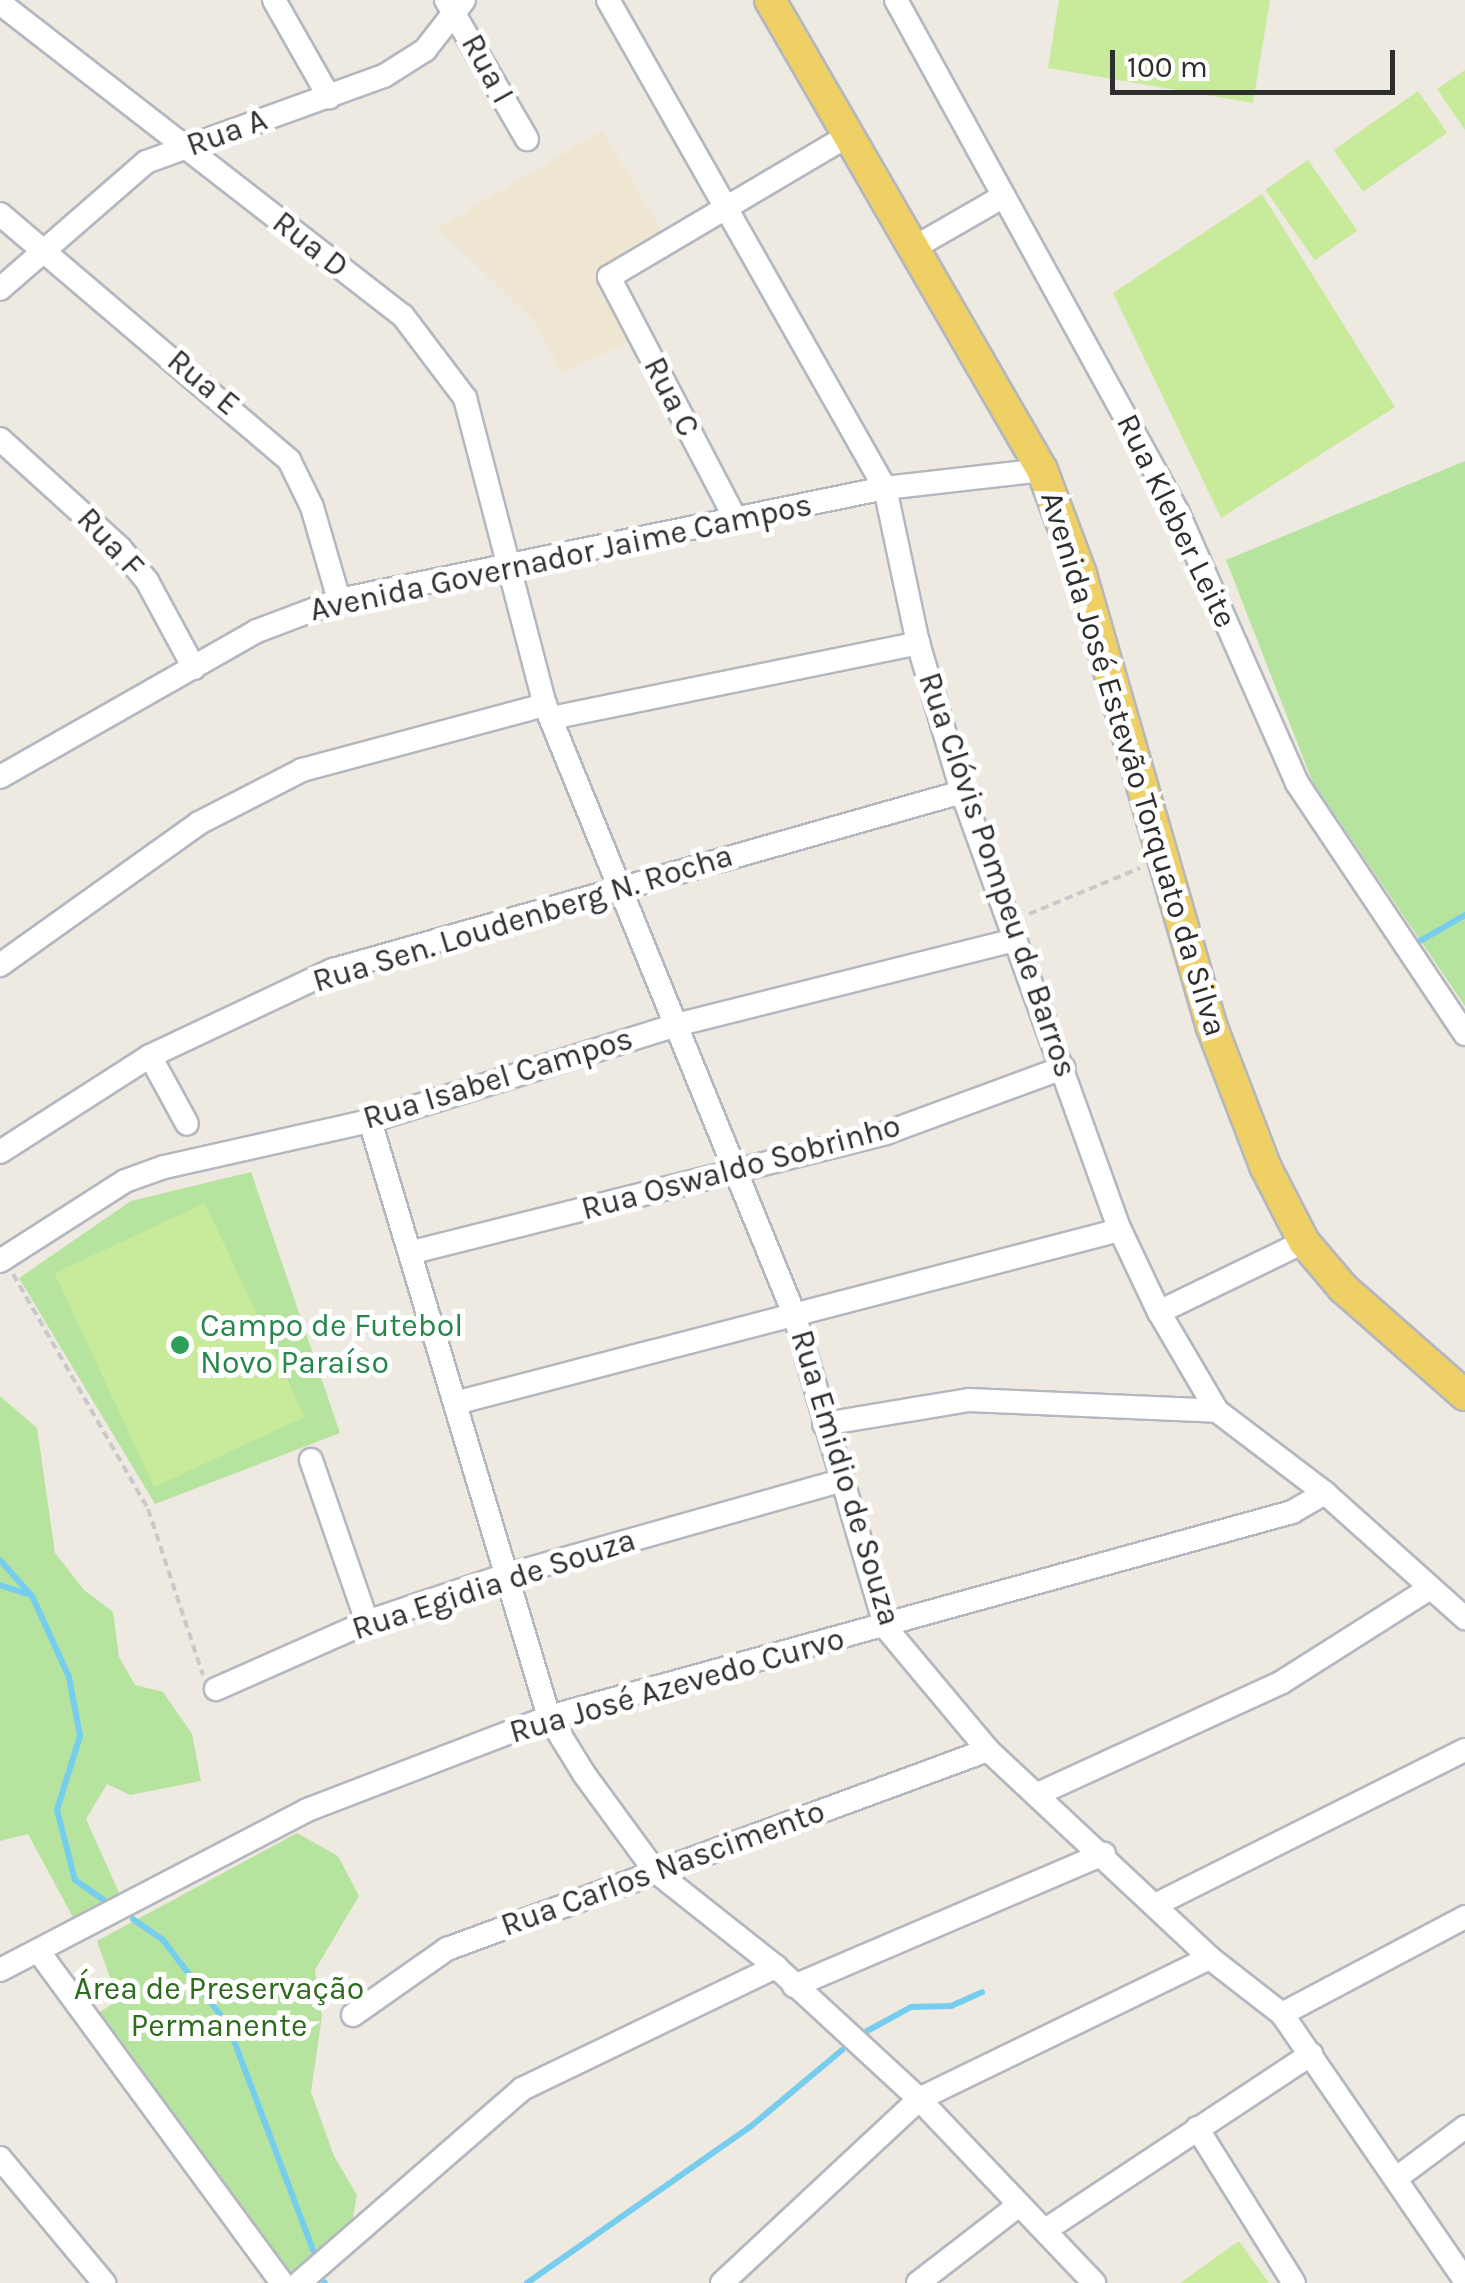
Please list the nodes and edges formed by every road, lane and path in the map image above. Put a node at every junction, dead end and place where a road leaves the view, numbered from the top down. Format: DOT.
graph roads {
  1 [pos="274,0"];
  2 [pos="608,0"];
  3 [pos="770,0"];
  4 [pos="896,0"];
  5 [pos="0,3"];
  6 [pos="456,5"];
  7 [pos="329,97"];
  8 [pos="851,134"];
  9 [pos="526,139"];
  10 [pos="184,148"];
  11 [pos="1004,196"];
  12 [pos="726,204"];
  13 [pos="0,214"];
  14 [pos="917,246"];
  15 [pos="45,250"];
  16 [pos="0,288"];
  17 [pos="0,440"];
  18 [pos="1042,470"];
  19 [pos="885,488"];
  20 [pos="734,516"];
  21 [pos="505,568"];
  22 [pos="340,600"];
  23 [pos="918,643"];
  24 [pos="194,668"];
  25 [pos="548,711"];
  26 [pos="0,777"];
  27 [pos="962,792"];
  28 [pos="1163,859"];
  29 [pos="619,888"];
  30 [pos="1011,931"];
  31 [pos="0,964"];
  32 [pos="676,1024"];
  33 [pos="1465,1034"];
  34 [pos="150,1056"];
  35 [pos="1063,1068"];
  36 [pos="370,1121"];
  37 [pos="187,1124"];
  38 [pos="0,1152"];
  39 [pos="738,1172"];
  40 [pos="1120,1230"];
  41 [pos="1304,1242"];
  42 [pos="413,1252"];
  43 [pos="2,1260"];
  44 [pos="1159,1312"];
  45 [pos="794,1314"];
  46 [pos="1465,1395"];
  47 [pos="459,1402"];
  48 [pos="1217,1411"];
  49 [pos="824,1424"];
  50 [pos="311,1460"];
  51 [pos="840,1481"];
  52 [pos="1325,1493"];
  53 [pos="504,1576"];
  54 [pos="1427,1590"];
  55 [pos="1465,1618"];
  56 [pos="367,1622"];
  57 [pos="886,1628"];
  58 [pos="216,1688"];
  59 [pos="548,1717"];
  60 [pos="988,1750"];
  61 [pos="1465,1750"];
  62 [pos="1040,1793"];
  63 [pos="1104,1854"];
  64 [pos="655,1871"];
  65 [pos="1157,1904"];
  66 [pos="1465,1917"];
  67 [pos="38,1952"];
  68 [pos="1210,1958"];
  69 [pos="776,1967"];
  70 [pos="0,1970"];
  71 [pos="794,1986"];
  72 [pos="1282,2014"];
  73 [pos="353,2015"];
  74 [pos="1311,2054"];
  75 [pos="919,2098"];
  76 [pos="1465,2127"];
  77 [pos="1196,2128"];
  78 [pos="0,2158"];
  79 [pos="1398,2177"];
  80 [pos="1020,2204"];
  81 [pos="1048,2228"];
  82 [pos="734,2279"];
  83 [pos="96,2280"];
  84 [pos="1465,2280"];
  85 [pos="282,2283"];
  86 [pos="299,2283"];
  87 [pos="918,2283"];
  88 [pos="1094,2283"];
  89 [pos="1294,2283"];
  1 -- 7 [label="street"];
  2 -- 12 [label="street, Rua Clóvis Pompeu de Barros"];
  3 -- 8 [label="main road, Avenida José Estevão Torquato da Silva"];
  4 -- 11 [label="street, Rua Kleber Leite"];
  5 -- 10 [label="street, Rua D"];
  6 -- 7 [label="street, Rua A"];
  6 -- 9 [label="street, Rua I"];
  7 -- 10 [label="street, Rua A"];
  8 -- 12 [label="street"];
  8 -- 14 [label="main road, Avenida José Estevão Torquato da Silva"];
  10 -- 15 [label="street, Rua A"];
  10 -- 21 [label="street, Rua D"];
  11 -- 14 [label="street"];
  11 -- 33 [label="street, Rua Kleber Leite"];
  12 -- 19 [label="street, Rua Clóvis Pompeu de Barros"];
  12 -- 20 [label="street, Rua C"];
  13 -- 15 [label="street, Rua E"];
  14 -- 18 [label="main road, Avenida José Estevão Torquato da Silva"];
  15 -- 16 [label="street, Rua A"];
  15 -- 22 [label="street, Rua E"];
  17 -- 24 [label="street, Rua F"];
  18 -- 19 [label="street, Avenida Governador Jaime Campos"];
  18 -- 28 [label="main road, Avenida José Estevão Torquato da Silva"];
  19 -- 20 [label="street, Avenida Governador Jaime Campos"];
  19 -- 23 [label="street, Rua Clóvis Pompeu de Barros"];
  20 -- 21 [label="street, Avenida Governador Jaime Campos"];
  21 -- 22 [label="street, Avenida Governador Jaime Campos"];
  21 -- 25 [label="street, Rua Emidio de Souza"];
  22 -- 24 [label="street, Avenida Governador Jaime Campos"];
  23 -- 25 [label="street"];
  23 -- 27 [label="street, Rua Clóvis Pompeu de Barros"];
  24 -- 26 [label="street, Avenida Governador Jaime Campos"];
  25 -- 29 [label="street, Rua Emidio de Souza"];
  25 -- 31 [label="street"];
  27 -- 29 [label="street, Rua Sen. Loudenberg N. Rocha"];
  27 -- 30 [label="street, Rua Clóvis Pompeu de Barros"];
  28 -- 30 [label="path"];
  28 -- 41 [label="main road, Avenida José Estevão Torquato da Silva"];
  29 -- 32 [label="street, Rua Emidio de Souza"];
  29 -- 34 [label="street, Rua Sen. Loudenberg N. Rocha"];
  30 -- 32 [label="street, Rua Isabel Campos"];
  30 -- 35 [label="street, Rua Clóvis Pompeu de Barros"];
  32 -- 36 [label="street, Rua Isabel Campos"];
  32 -- 39 [label="street, Rua Emidio de Souza"];
  34 -- 37 [label="street"];
  34 -- 38 [label="street, Rua Sen. Loudenberg N. Rocha"];
  35 -- 39 [label="street, Rua Oswaldo Sobrinho"];
  35 -- 40 [label="street, Rua Clóvis Pompeu de Barros"];
  36 -- 42 [label="street"];
  36 -- 43 [label="street, Rua Isabel Campos"];
  39 -- 42 [label="street, Rua Oswaldo Sobrinho"];
  39 -- 45 [label="street, Rua Emidio de Souza"];
  40 -- 44 [label="street, Rua Clóvis Pompeu de Barros"];
  40 -- 45 [label="street"];
  41 -- 44 [label="street"];
  41 -- 46 [label="main road, Avenida José Estevão Torquato da Silva"];
  42 -- 47 [label="street"];
  43 -- 58 [label="path"];
  44 -- 48 [label="street, Rua Clóvis Pompeu de Barros"];
  45 -- 47 [label="street"];
  45 -- 49 [label="street, Rua Emidio de Souza"];
  47 -- 53 [label="street"];
  48 -- 49 [label="street"];
  48 -- 52 [label="street, Rua Clóvis Pompeu de Barros"];
  49 -- 51 [label="street, Rua Emidio de Souza"];
  50 -- 56 [label="street"];
  51 -- 53 [label="street, Rua Egidia de Souza"];
  51 -- 57 [label="street, Rua Emidio de Souza"];
  52 -- 54 [label="street, Rua Clóvis Pompeu de Barros"];
  52 -- 57 [label="street, Rua José Azevedo Curvo"];
  53 -- 56 [label="street, Rua Egidia de Souza"];
  53 -- 59 [label="street"];
  54 -- 55 [label="street, Rua Clóvis Pompeu de Barros"];
  54 -- 62 [label="street"];
  56 -- 58 [label="street, Rua Egidia de Souza"];
  57 -- 59 [label="street, Rua José Azevedo Curvo"];
  57 -- 60 [label="street, Rua Emidio de Souza"];
  59 -- 64 [label="street"];
  59 -- 67 [label="street, Rua José Azevedo Curvo"];
  60 -- 62 [label="street, Rua Emidio de Souza"];
  60 -- 64 [label="street, Rua Carlos Nascimento"];
  61 -- 65 [label="street"];
  62 -- 63 [label="street, Rua Emidio de Souza"];
  63 -- 65 [label="street, Rua Emidio de Souza"];
  63 -- 71 [label="street"];
  64 -- 69 [label="street"];
  64 -- 73 [label="street, Rua Carlos Nascimento"];
  65 -- 68 [label="street, Rua Emidio de Souza"];
  66 -- 72 [label="street"];
  67 -- 70 [label="street, Rua José Azevedo Curvo"];
  67 -- 85 [label="street"];
  68 -- 72 [label="street, Rua Emidio de Souza"];
  68 -- 75 [label="street"];
  69 -- 71 [label="street"];
  69 -- 86 [label="street"];
  71 -- 75 [label="street"];
  72 -- 74 [label="street, Rua Emidio de Souza"];
  74 -- 77 [label="street"];
  74 -- 79 [label="street, Rua Emidio de Souza"];
  75 -- 80 [label="street"];
  75 -- 82 [label="street"];
  76 -- 79 [label="street"];
  77 -- 81 [label="street"];
  77 -- 89 [label="street"];
  78 -- 83 [label="street"];
  79 -- 84 [label="street, Rua Emidio de Souza"];
  80 -- 81 [label="street"];
  80 -- 87 [label="street"];
  81 -- 88 [label="street"];
}
